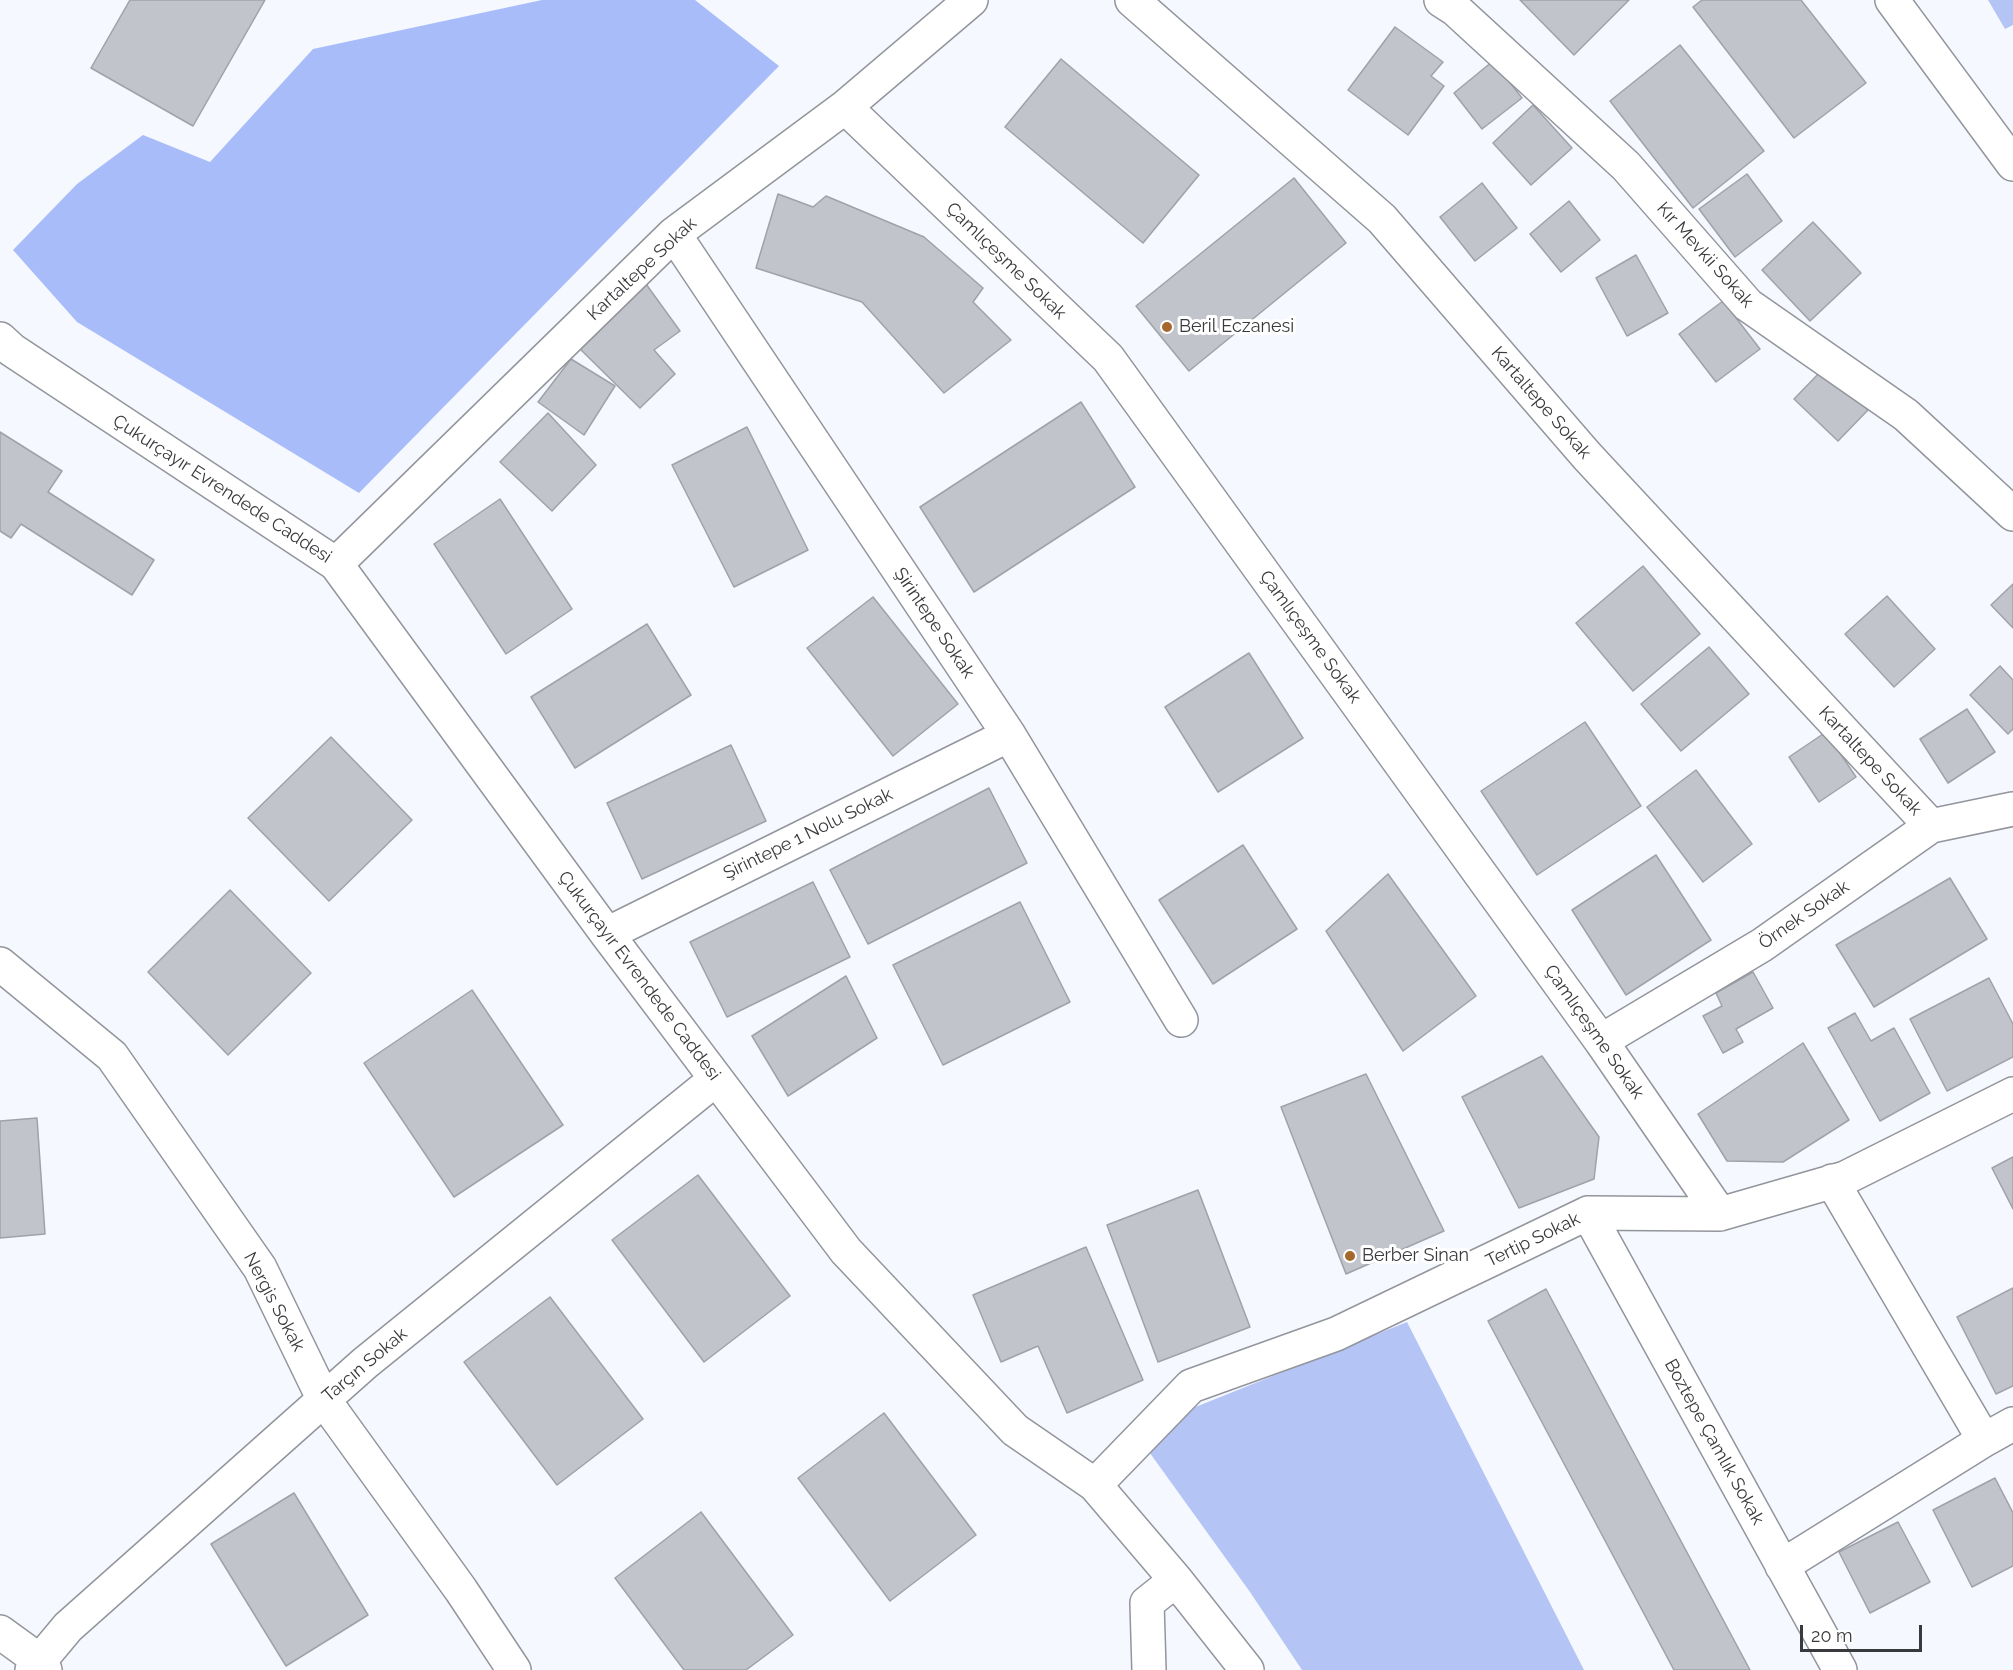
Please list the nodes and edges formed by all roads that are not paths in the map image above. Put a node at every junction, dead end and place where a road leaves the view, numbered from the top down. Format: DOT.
graph roads {
  1 [pos="971,0"];
  2 [pos="1132,0"];
  3 [pos="1441,0"];
  4 [pos="1892,0"];
  5 [pos="846,107"];
  6 [pos="2013,164"];
  7 [pos="674,234"];
  8 [pos="0,339"];
  9 [pos="2013,514"];
  10 [pos="336,564"];
  11 [pos="1009,735"];
  12 [pos="2013,809"];
  13 [pos="1931,826"];
  14 [pos="607,934"];
  15 [pos="0,964"];
  16 [pos="1181,1020"];
  17 [pos="1601,1041"];
  18 [pos="716,1079"];
  19 [pos="2013,1094"];
  20 [pos="1832,1181"];
  21 [pos="1588,1213"];
  22 [pos="1720,1214"];
  23 [pos="324,1400"];
  24 [pos="2013,1424"];
  25 [pos="1984,1440"];
  26 [pos="1095,1485"];
  27 [pos="1782,1566"];
  28 [pos="1176,1580"];
  29 [pos="0,1632"];
  30 [pos="39,1667"];
  31 [pos="514,1670"];
  32 [pos="1149,1670"];
  33 [pos="1247,1670"];
  34 [pos="1840,1670"];
  1 -- 5 [label="street, Kartaltepe Sokak"];
  2 -- 13 [label="street, Kartaltepe Sokak"];
  3 -- 9 [label="street, Kır Mevkii Sokak"];
  4 -- 6 [label="street"];
  5 -- 7 [label="street, Kartaltepe Sokak"];
  5 -- 17 [label="street, Çamlıçeşme Sokak"];
  7 -- 10 [label="street, Kartaltepe Sokak"];
  7 -- 11 [label="street, Şirintepe Sokak"];
  8 -- 10 [label="street, Çukurçayır Evrendede Caddesi"];
  10 -- 14 [label="street, Çukurçayır Evrendede Caddesi"];
  11 -- 14 [label="street, Şirintepe 1 Nolu Sokak"];
  11 -- 16 [label="street, Şirintepe Sokak"];
  12 -- 13 [label="street, Örnek Sokak"];
  13 -- 17 [label="street, Örnek Sokak"];
  14 -- 18 [label="street, Çukurçayır Evrendede Caddesi"];
  15 -- 23 [label="street, Nergis Sokak"];
  17 -- 22 [label="street, Çamlıçeşme Sokak"];
  18 -- 23 [label="street, Tarçın Sokak"];
  18 -- 26 [label="street, Çukurçayır Evrendede Caddesi"];
  19 -- 20 [label="street, Tertip Sokak"];
  20 -- 22 [label="street, Tertip Sokak"];
  20 -- 25 [label="street"];
  21 -- 22 [label="street, Tertip Sokak"];
  21 -- 26 [label="street, Tertip Sokak"];
  21 -- 27 [label="street, Boztepe Çamlık Sokak"];
  23 -- 30 [label="street, Tarçın Sokak"];
  23 -- 31 [label="street, Nergis Sokak"];
  24 -- 25 [label="street"];
  25 -- 27 [label="street"];
  26 -- 28 [label="street, Çukurçayır Evrendede Caddesi"];
  27 -- 34 [label="street, Boztepe Çamlık Sokak"];
  28 -- 32 [label="street"];
  28 -- 33 [label="street, Çukurçayır Evrendede Caddesi"];
  29 -- 30 [label="street"];
}
